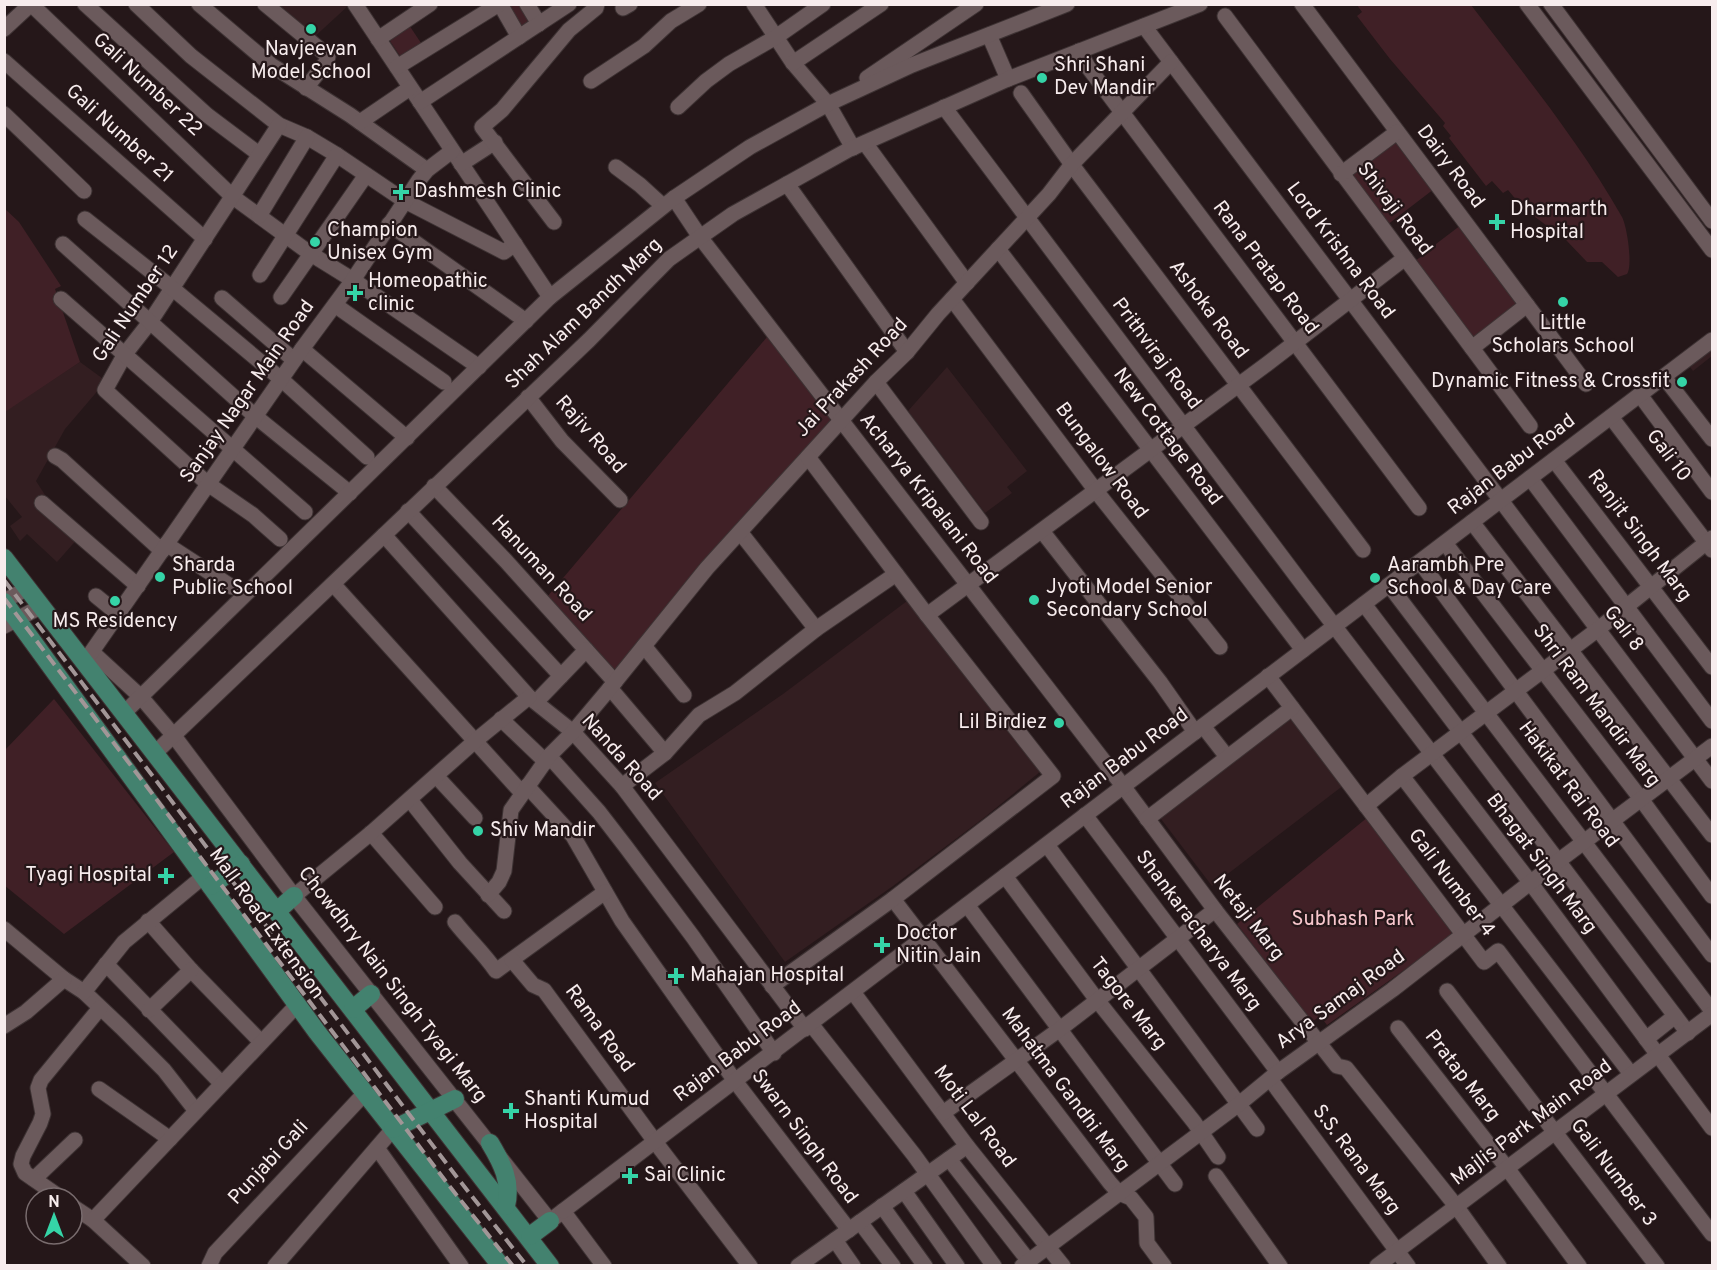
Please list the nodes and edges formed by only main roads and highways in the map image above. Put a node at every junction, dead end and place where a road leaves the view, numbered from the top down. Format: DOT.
graph roads {
  1 [pos="4,558"];
  2 [pos="4,602"];
  3 [pos="11,623"];
  4 [pos="241,864"];
  5 [pos="207,881"];
  6 [pos="294,896"];
  7 [pos="277,911"];
  8 [pos="371,994"];
  9 [pos="352,1009"];
  10 [pos="455,1098"];
  11 [pos="430,1111"];
  12 [pos="393,1129"];
  13 [pos="490,1143"];
  14 [pos="506,1206"];
  15 [pos="556,1216"];
  16 [pos="530,1236"];
  17 [pos="501,1266"];
  18 [pos="550,1266"];
  1 -- 4 [label="main road"];
  2 -- 3 [label="main road, Mall Road Extension"];
  3 -- 5 [label="main road, Mall Road Extension"];
  4 -- 5 [label="main road"];
  4 -- 7 [label="main road"];
  5 -- 12 [label="main road, Mall Road Extension"];
  6 -- 7 [label="main road"];
  7 -- 9 [label="main road"];
  8 -- 9 [label="main road"];
  9 -- 11 [label="main road"];
  10 -- 11 [label="main road"];
  11 -- 12 [label="main road"];
  11 -- 14 [label="main road"];
  12 -- 17 [label="main road, Mall Road Extension"];
  13 -- 14 [label="main road"];
  14 -- 16 [label="main road"];
  15 -- 16 [label="main road"];
  16 -- 18 [label="main road"];
}
